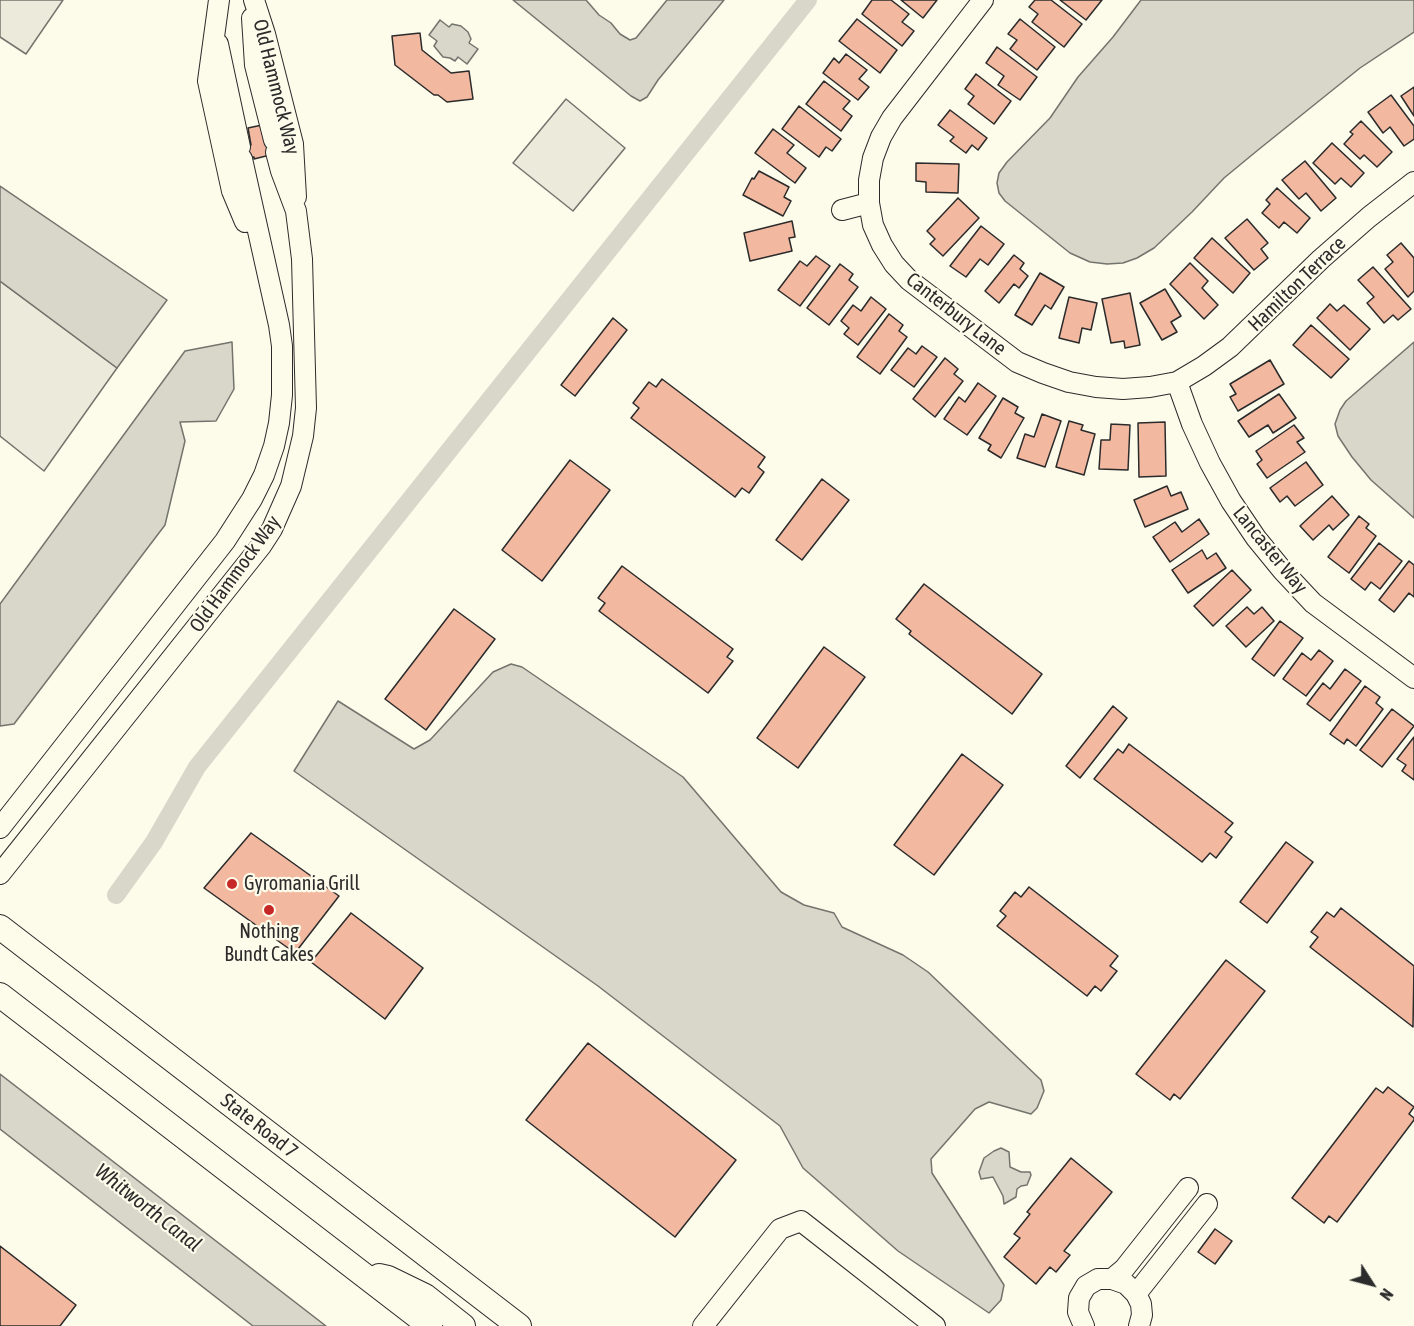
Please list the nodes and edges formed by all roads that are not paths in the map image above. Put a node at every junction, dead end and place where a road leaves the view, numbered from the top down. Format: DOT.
graph roads {
  1 [pos="219,0"];
  2 [pos="252,0"];
  3 [pos="983,0"];
  4 [pos="216,31"];
  5 [pos="1414,182"];
  6 [pos="869,203"];
  7 [pos="842,210"];
  8 [pos="296,211"];
  9 [pos="266,273"];
  10 [pos="1177,382"];
  11 [pos="1414,678"];
  12 [pos="0,828"];
  13 [pos="0,874"];
  14 [pos="0,927"];
  15 [pos="0,994"];
  16 [pos="1188,1188"];
  17 [pos="1207,1204"];
  18 [pos="359,1271"];
  19 [pos="1112,1279"];
  20 [pos="1136,1294"];
  21 [pos="430,1326"];
  22 [pos="463,1326"];
  23 [pos="519,1326"];
  24 [pos="703,1326"];
  25 [pos="935,1326"];
  26 [pos="1084,1326"];
  27 [pos="1139,1326"];
  1 -- 4 [label="street, Old Hammock Way"];
  2 -- 8 [label="street, Old Hammock Way"];
  2 -- 8 [label="street, Old Hammock Way"];
  3 -- 6 [label="street, Canterbury Lane"];
  4 -- 9 [label="street, Old Hammock Way"];
  4 -- 9 [label="street, Old Hammock Way"];
  5 -- 10 [label="street, Hamilton Terrace"];
  6 -- 7 [label="street"];
  6 -- 10 [label="street, Canterbury Lane"];
  8 -- 13 [label="street, Old Hammock Way"];
  9 -- 12 [label="street, Old Hammock Way"];
  10 -- 11 [label="street, Lancaster Way"];
  14 -- 23 [label="main road, State Road 7"];
  15 -- 18 [label="main road"];
  16 -- 19 [label="street"];
  17 -- 20 [label="street"];
  18 -- 21 [label="main road"];
  18 -- 22 [label="main road"];
  19 -- 20 [label="street"];
  19 -- 26 [label="street"];
  20 -- 27 [label="street"];
  24 -- 25 [label="street"];
}
